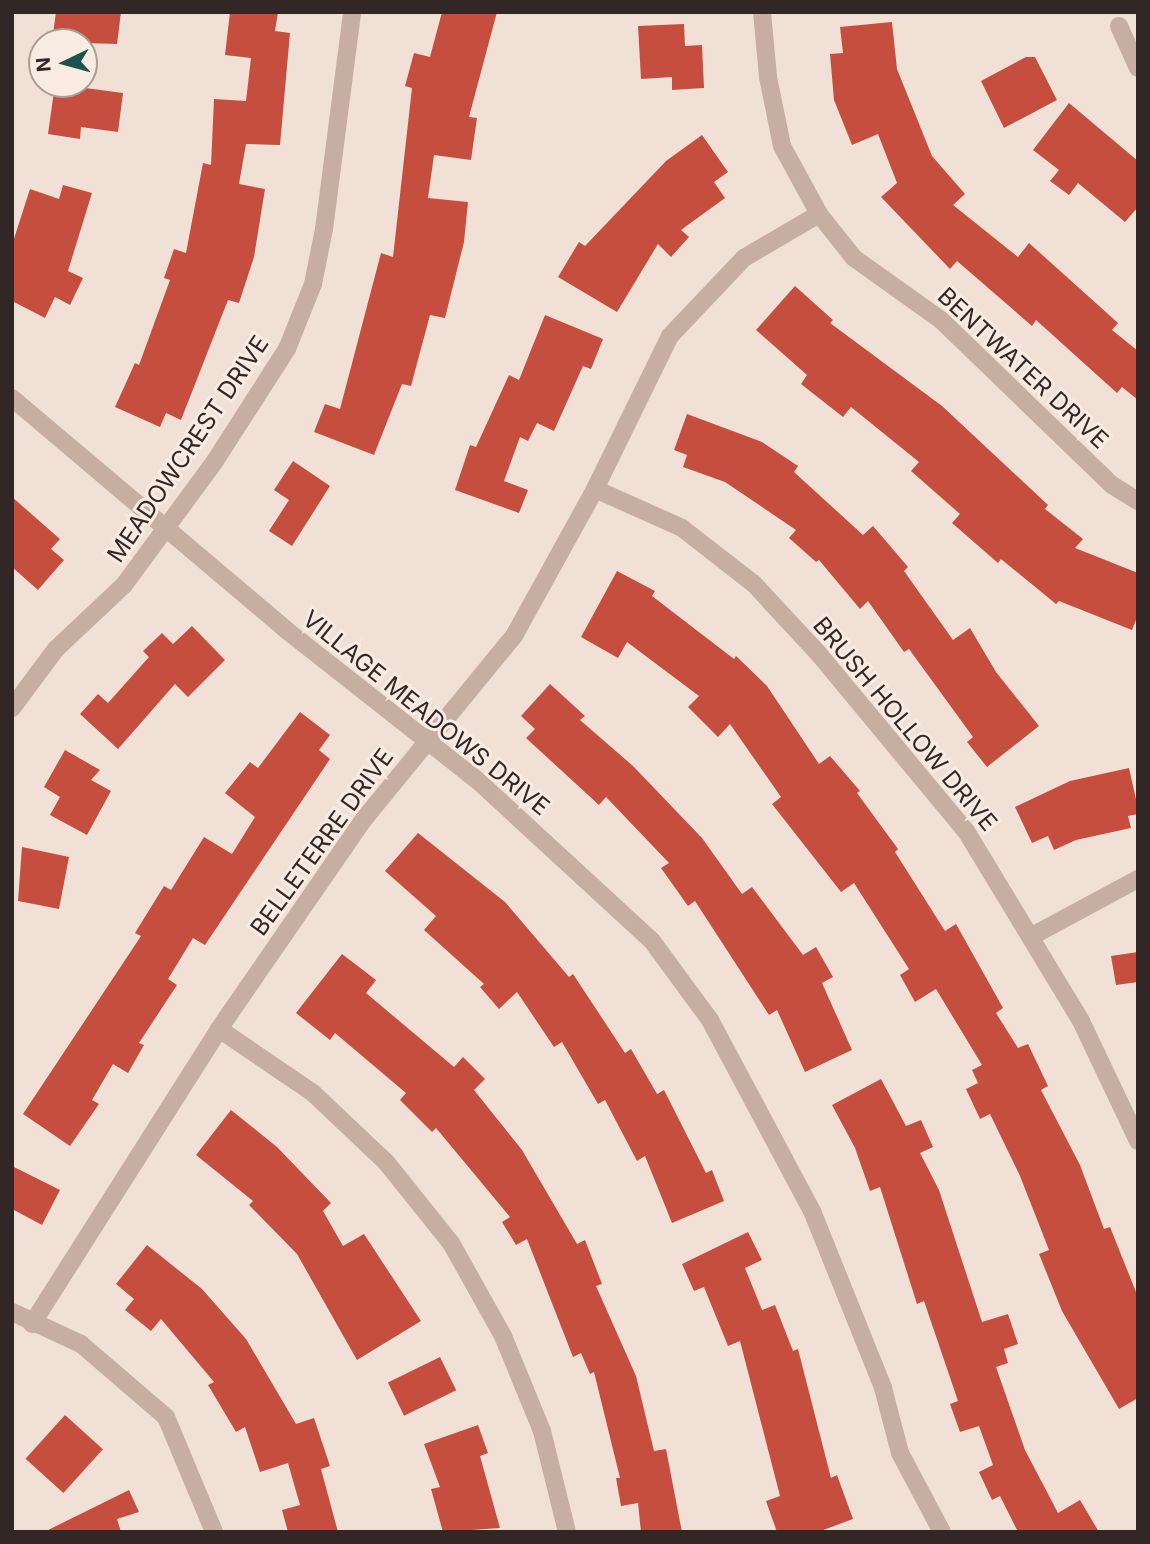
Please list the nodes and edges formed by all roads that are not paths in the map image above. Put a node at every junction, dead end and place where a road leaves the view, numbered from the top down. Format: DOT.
graph roads {
  1 [pos="352,12"];
  2 [pos="762,12"];
  3 [pos="1119,26"];
  4 [pos="1138,68"];
  5 [pos="819,214"];
  6 [pos="12,398"];
  7 [pos="595,489"];
  8 [pos="1138,501"];
  9 [pos="166,530"];
  10 [pos="12,708"];
  11 [pos="427,743"];
  12 [pos="1138,878"];
  13 [pos="1032,936"];
  14 [pos="219,1029"];
  15 [pos="1138,1141"];
  16 [pos="12,1312"];
  17 [pos="32,1324"];
  18 [pos="214,1532"];
  19 [pos="567,1532"];
  20 [pos="942,1532"];
  1 -- 9 [label="street, MEADOWCREST DRIVE"];
  2 -- 5 [label="street, BENTWATER DRIVE"];
  3 -- 4 [label="street"];
  5 -- 7 [label="street, BELLETERRE DRIVE"];
  5 -- 8 [label="street, BENTWATER DRIVE"];
  6 -- 9 [label="street, VILLAGE MEADOWS DRIVE"];
  7 -- 11 [label="street, BELLETERRE DRIVE"];
  7 -- 13 [label="street, BRUSH HOLLOW DRIVE"];
  9 -- 10 [label="street, MEADOWCREST DRIVE"];
  9 -- 11 [label="street, VILLAGE MEADOWS DRIVE"];
  11 -- 14 [label="street, BELLETERRE DRIVE"];
  11 -- 20 [label="street, VILLAGE MEADOWS DRIVE"];
  12 -- 13 [label="street"];
  13 -- 15 [label="street, BRUSH HOLLOW DRIVE"];
  14 -- 17 [label="street, BELLETERRE DRIVE"];
  14 -- 19 [label="street"];
  16 -- 17 [label="street"];
  17 -- 18 [label="street"];
}
